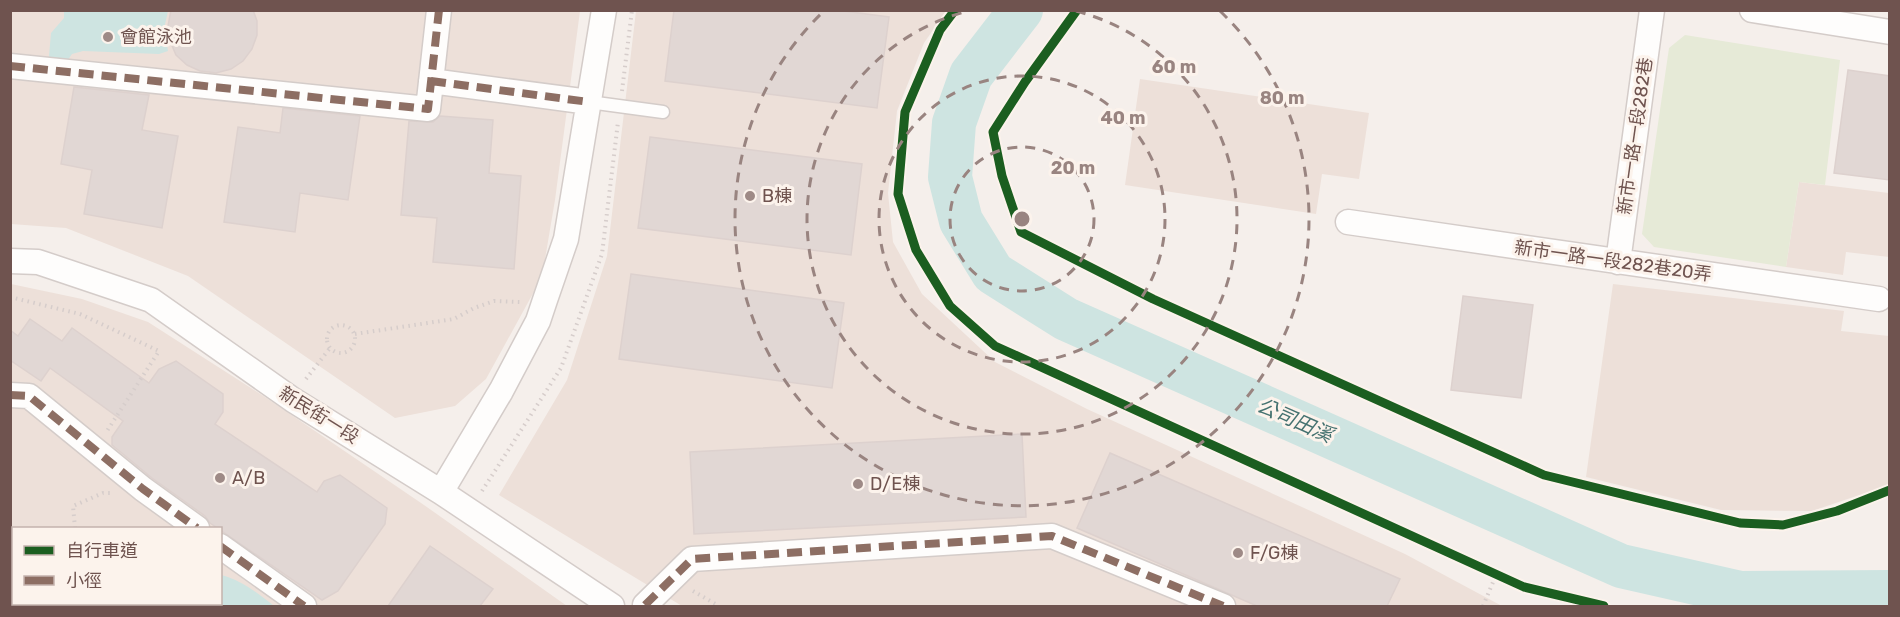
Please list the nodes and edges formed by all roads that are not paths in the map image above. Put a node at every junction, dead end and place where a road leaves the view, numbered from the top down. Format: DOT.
graph roads {
  1 [pos="439,10"];
  2 [pos="604,10"];
  3 [pos="1652,10"];
  4 [pos="1752,10"];
  5 [pos="1890,32"];
  6 [pos="10,66"];
  7 [pos="431,81"];
  8 [pos="589,102"];
  9 [pos="663,112"];
  10 [pos="1348,222"];
  11 [pos="10,261"];
  12 [pos="1618,262"];
  13 [pos="1879,299"];
  14 [pos="10,395"];
  15 [pos="441,492"];
  16 [pos="196,527"];
  17 [pos="222,547"];
  18 [pos="645,605"];
  19 [pos="304,606"];
  20 [pos="612,606"];
  21 [pos="1223,606"];
  1 -- 7 [label="street"];
  2 -- 8 [label="street"];
  3 -- 12 [label="street, 新市一路一段282巷"];
  4 -- 5 [label="street"];
  6 -- 7 [label="street"];
  7 -- 8 [label="street"];
  8 -- 9 [label="lane"];
  8 -- 15 [label="street"];
  10 -- 12 [label="street, 新市一路一段282巷20弄"];
  11 -- 15 [label="street, 新民街一段"];
  12 -- 13 [label="street, 新市一路一段282巷20弄"];
  14 -- 16 [label="street"];
  15 -- 20 [label="street, 新民街一段"];
  17 -- 19 [label="street"];
  18 -- 21 [label="street"];
}
